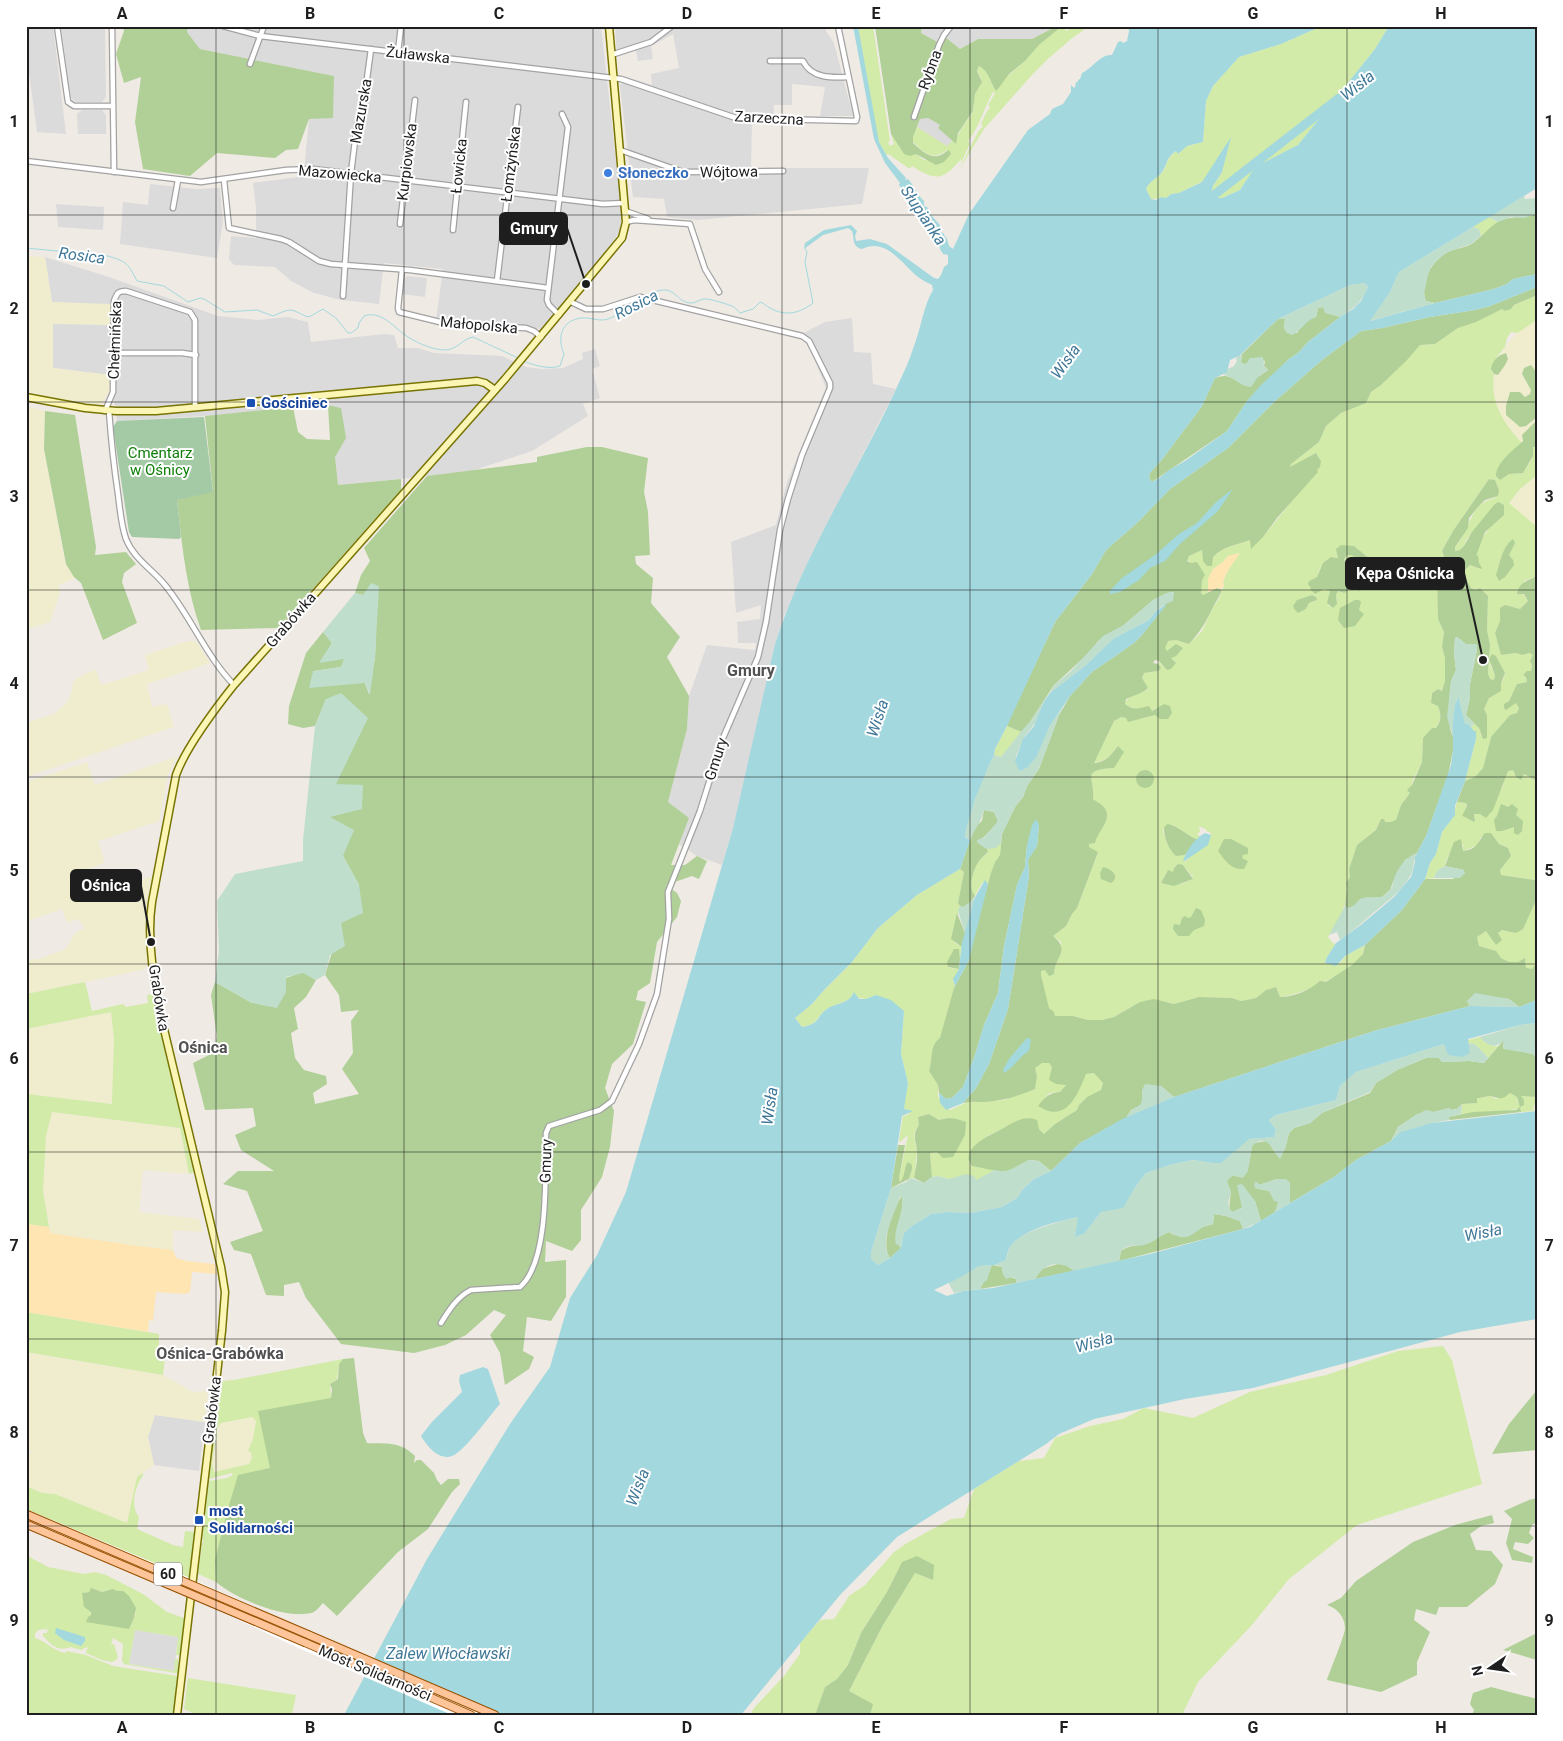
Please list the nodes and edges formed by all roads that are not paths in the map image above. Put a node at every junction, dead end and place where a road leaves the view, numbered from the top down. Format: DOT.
graph roads {
  1 [pos="57,26"];
  2 [pos="112,26"];
  3 [pos="223,26"];
  4 [pos="264,26"];
  5 [pos="401,26"];
  6 [pos="608,26"];
  7 [pos="672,26"];
  8 [pos="838,26"];
  9 [pos="951,26"];
  10 [pos="260,36"];
  11 [pos="371,49"];
  12 [pos="398,52"];
  13 [pos="611,55"];
  14 [pos="770,61"];
  15 [pos="250,64"];
  16 [pos="848,77"];
  17 [pos="613,78"];
  18 [pos="415,100"];
  19 [pos="466,102"];
  20 [pos="112,106"];
  21 [pos="518,107"];
  22 [pos="562,114"];
  23 [pos="914,117"];
  24 [pos="620,150"];
  25 [pos="26,161"];
  26 [pos="784,171"];
  27 [pos="114,172"];
  28 [pos="351,173"];
  29 [pos="178,180"];
  30 [pos="224,180"];
  31 [pos="405,180"];
  32 [pos="457,186"];
  33 [pos="508,192"];
  34 [pos="560,199"];
  35 [pos="624,203"];
  36 [pos="173,208"];
  37 [pos="625,211"];
  38 [pos="651,221"];
  39 [pos="626,222"];
  40 [pos="400,224"];
  41 [pos="453,230"];
  42 [pos="345,266"];
  43 [pos="402,270"];
  44 [pos="497,281"];
  45 [pos="548,288"];
  46 [pos="720,292"];
  47 [pos="343,296"];
  48 [pos="571,302"];
  49 [pos="559,315"];
  50 [pos="541,336"];
  51 [pos="114,353"];
  52 [pos="196,355"];
  53 [pos="495,390"];
  54 [pos="26,397"];
  55 [pos="195,408"];
  56 [pos="107,411"];
  57 [pos="234,686"];
  58 [pos="441,1323"];
  59 [pos="26,1514"];
  60 [pos="26,1524"];
  61 [pos="177,1715"];
  62 [pos="472,1715"];
  63 [pos="495,1715"];
  1 -- 20 [label="street"];
  2 -- 20 [label="street"];
  3 -- 10 [label="street, Żuławska"];
  4 -- 10 [label="street"];
  5 -- 12 [label="street"];
  6 -- 13 [label="street"];
  7 -- 13 [label="street"];
  8 -- 16 [label="street, Zarzeczna"];
  9 -- 23 [label="street, Rybna"];
  10 -- 11 [label="street, Żuławska"];
  10 -- 15 [label="street"];
  11 -- 12 [label="street, Żuławska"];
  11 -- 28 [label="street, Mazurska"];
  12 -- 17 [label="street, Żuławska"];
  13 -- 17 [label="street"];
  14 -- 16 [label="street"];
  16 -- 17 [label="street, Zarzeczna"];
  17 -- 24 [label="street"];
  18 -- 31 [label="street, Kurpiowska"];
  19 -- 32 [label="street, Łowicka"];
  20 -- 27 [label="street"];
  21 -- 33 [label="street, Łomżyńska"];
  22 -- 34 [label="street"];
  24 -- 26 [label="street, Wójtowa"];
  24 -- 35 [label="street"];
  25 -- 27 [label="street, Mazowiecka"];
  27 -- 29 [label="street, Mazowiecka"];
  28 -- 30 [label="street, Mazowiecka"];
  28 -- 31 [label="street, Mazowiecka"];
  28 -- 42 [label="street"];
  29 -- 30 [label="street, Mazowiecka"];
  29 -- 36 [label="street"];
  30 -- 42 [label="street"];
  31 -- 32 [label="street, Mazowiecka"];
  31 -- 40 [label="street, Kurpiowska"];
  32 -- 33 [label="street, Mazowiecka"];
  32 -- 41 [label="street, Łowicka"];
  33 -- 34 [label="street, Mazowiecka"];
  33 -- 44 [label="street, Łomżyńska"];
  34 -- 35 [label="street, Mazowiecka"];
  34 -- 45 [label="street"];
  35 -- 37 [label="street"];
  37 -- 38 [label="street"];
  37 -- 39 [label="street"];
  38 -- 39 [label="street"];
  38 -- 46 [label="street"];
  39 -- 48 [label="street, Grabówka"];
  42 -- 43 [label="street"];
  42 -- 47 [label="street"];
  43 -- 44 [label="street"];
  43 -- 50 [label="street, Małopolska"];
  44 -- 45 [label="street"];
  45 -- 49 [label="street"];
  48 -- 49 [label="street, Grabówka"];
  48 -- 58 [label="street, Gmury"];
  49 -- 50 [label="street, Grabówka"];
  50 -- 53 [label="street, Grabówka"];
  51 -- 52 [label="street"];
  51 -- 52 [label="street, Chełmińska"];
  51 -- 56 [label="street, Chełmińska"];
  52 -- 55 [label="street, Chełmińska"];
  53 -- 55 [label="street"];
  53 -- 57 [label="street, Grabówka"];
  54 -- 56 [label="street"];
  55 -- 56 [label="street"];
  56 -- 57 [label="street"];
  57 -- 61 [label="street, Grabówka"];
  59 -- 63 [label="main road, Most Solidarności / 60, bridge"];
  60 -- 62 [label="main road, Most Solidarności / 60, bridge"];
}
